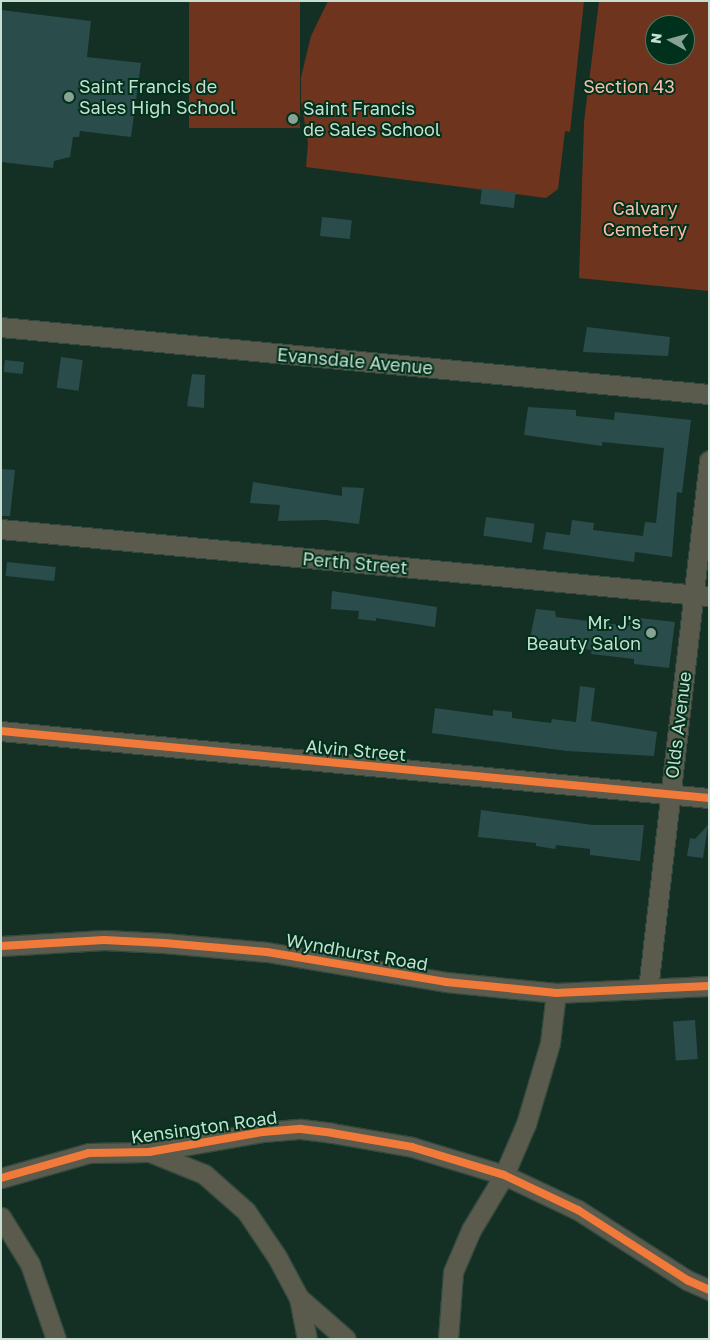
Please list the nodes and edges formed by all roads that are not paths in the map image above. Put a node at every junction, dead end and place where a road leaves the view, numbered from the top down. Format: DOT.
graph roads {
  1 [pos="1,327"];
  2 [pos="709,394"];
  3 [pos="709,461"];
  4 [pos="1,530"];
  5 [pos="701,596"];
  6 [pos="1,731"];
  7 [pos="670,795"];
  8 [pos="709,798"];
  9 [pos="1,946"];
  10 [pos="709,986"];
  11 [pos="648,989"];
  12 [pos="556,993"];
  13 [pos="149,1152"];
  14 [pos="504,1175"];
  15 [pos="1,1178"];
  16 [pos="1,1217"];
  17 [pos="709,1290"];
  18 [pos="299,1298"];
  19 [pos="56,1339"];
  20 [pos="307,1339"];
  21 [pos="346,1339"];
  22 [pos="448,1339"];
  1 -- 2 [label="street, Evansdale Avenue"];
  3 -- 5 [label="street, Olds Avenue"];
  4 -- 5 [label="street, Perth Street"];
  5 -- 7 [label="street, Olds Avenue"];
  6 -- 7 [label="street, Alvin Street"];
  7 -- 8 [label="street, Alvin Street"];
  7 -- 11 [label="street, Olds Avenue"];
  9 -- 12 [label="street, Wyndhurst Road"];
  10 -- 11 [label="street, Wyndhurst Road"];
  11 -- 12 [label="street, Wyndhurst Road"];
  12 -- 14 [label="street"];
  13 -- 14 [label="street, Kensington Road"];
  13 -- 15 [label="street, Kensington Road"];
  13 -- 18 [label="street"];
  14 -- 17 [label="street, Kensington Road"];
  14 -- 22 [label="street"];
  16 -- 19 [label="street"];
  18 -- 20 [label="street"];
  18 -- 21 [label="street"];
}
